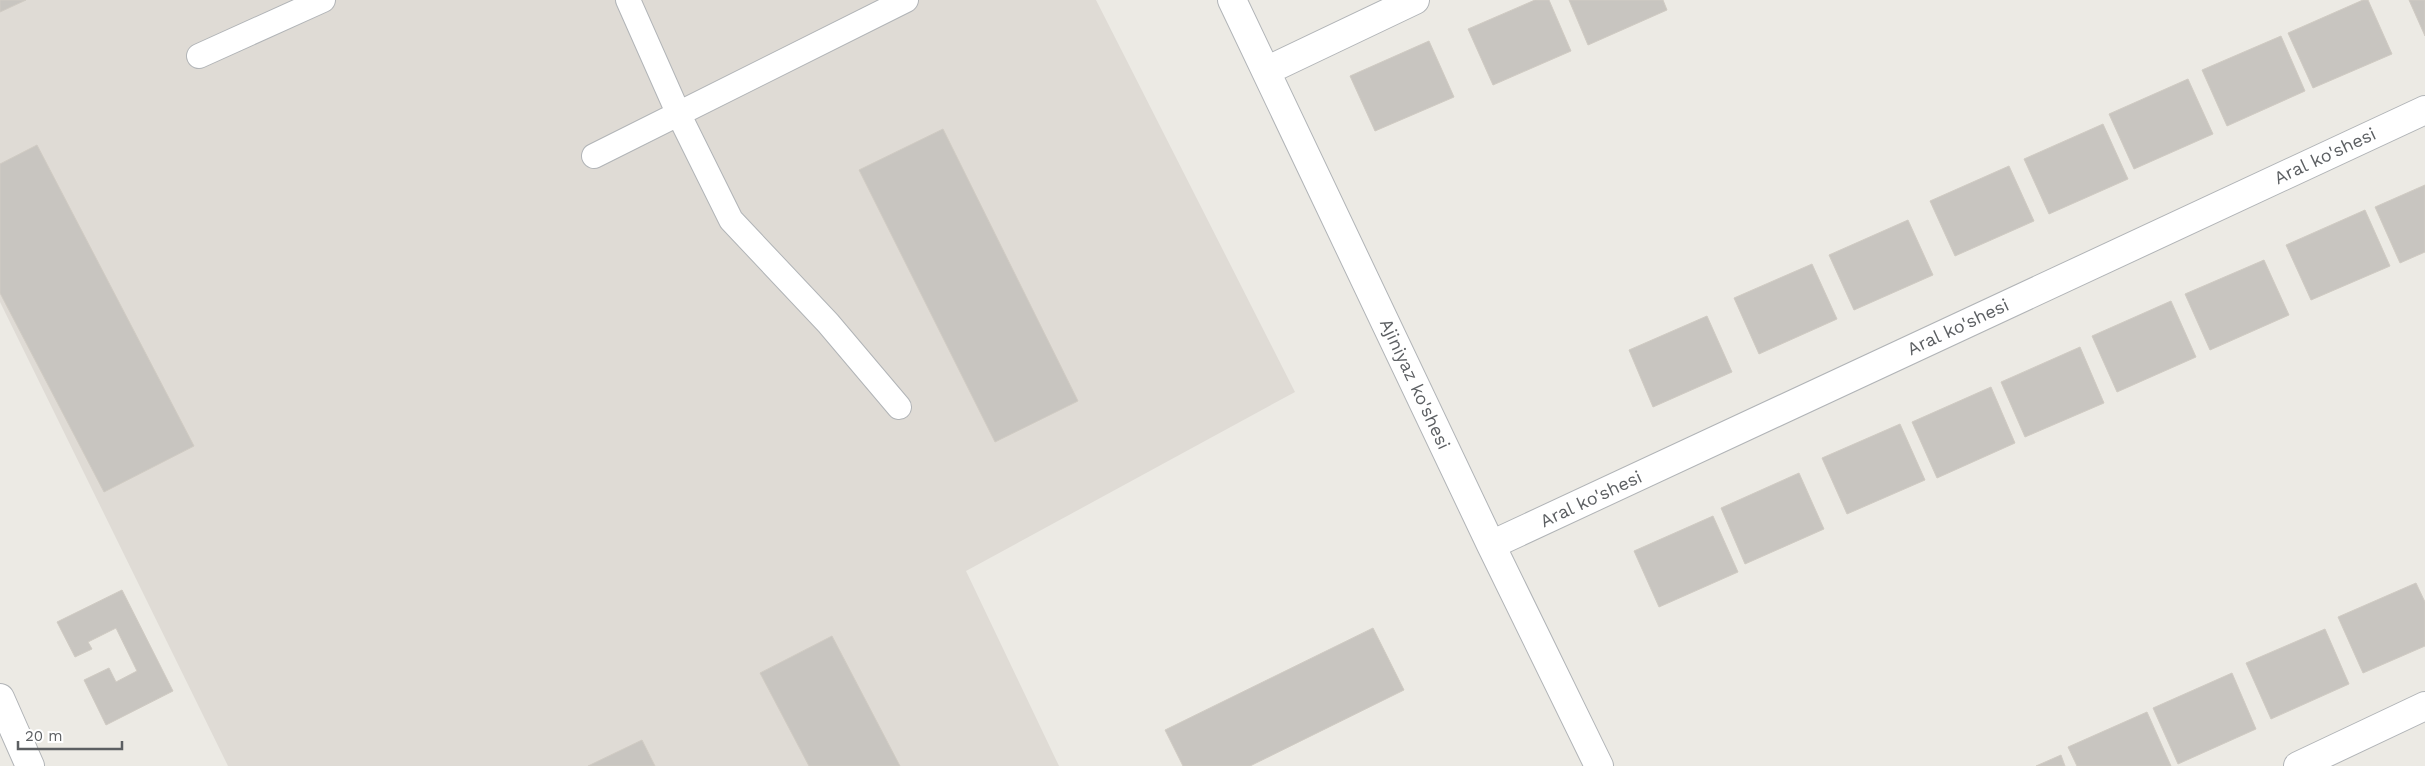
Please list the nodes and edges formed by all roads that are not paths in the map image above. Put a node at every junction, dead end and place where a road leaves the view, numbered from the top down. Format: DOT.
graph roads {
  1 [pos="322,0"];
  2 [pos="628,0"];
  3 [pos="906,0"];
  4 [pos="1232,0"];
  5 [pos="1415,0"];
  6 [pos="199,56"];
  7 [pos="1266,71"];
  8 [pos="2425,110"];
  9 [pos="679,115"];
  10 [pos="594,156"];
  11 [pos="900,407"];
  12 [pos="1491,545"];
  13 [pos="0,698"];
  14 [pos="2425,706"];
  15 [pos="30,766"];
  16 [pos="1599,766"];
  17 [pos="2298,766"];
  1 -- 6 [label="street"];
  2 -- 9 [label="street"];
  3 -- 9 [label="street"];
  4 -- 7 [label="street, Ajiniyaz ko'shesi"];
  5 -- 7 [label="street"];
  7 -- 12 [label="street, Ajiniyaz ko'shesi"];
  8 -- 12 [label="street, Aral ko'shesi"];
  9 -- 10 [label="street"];
  9 -- 11 [label="street"];
  12 -- 16 [label="street, Ajiniyaz ko'shesi"];
  13 -- 15 [label="street"];
  14 -- 17 [label="street"];
}
